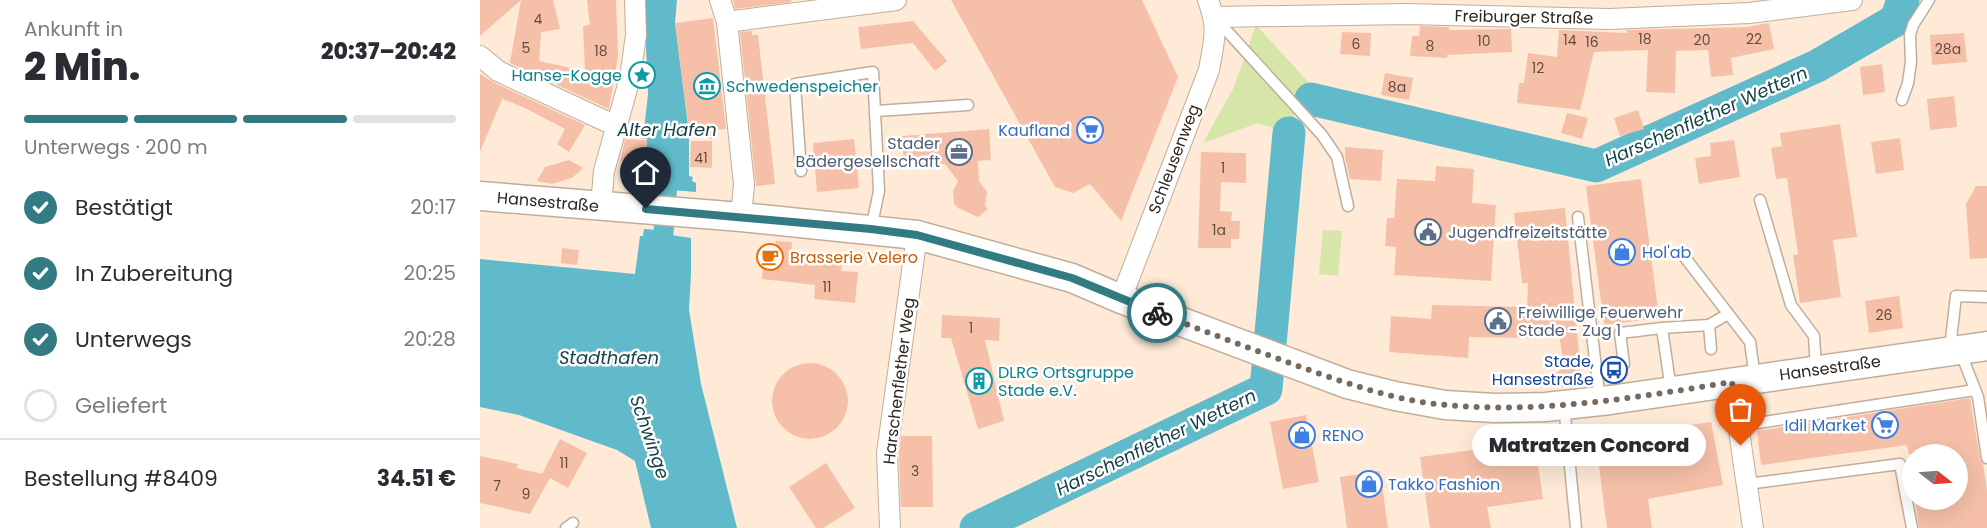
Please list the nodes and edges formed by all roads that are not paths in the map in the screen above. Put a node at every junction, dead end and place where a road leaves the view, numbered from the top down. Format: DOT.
graph roads {
  1 [pos="635,0"];
  2 [pos="720,0"];
  3 [pos="896,0"];
  4 [pos="1852,0"];
  5 [pos="1929,0"];
  6 [pos="853,3"];
  7 [pos="1745,6"];
  8 [pos="1211,8"];
  9 [pos="727,22"];
  10 [pos="480,57"];
  11 [pos="1902,100"];
  12 [pos="968,105"];
  13 [pos="876,111"];
  14 [pos="616,126"];
  15 [pos="801,171"];
  16 [pos="480,196"];
  17 [pos="1760,200"];
  18 [pos="1348,206"];
  19 [pos="601,207"];
  20 [pos="741,217"];
  21 [pos="1578,217"];
  22 [pos="871,229"];
  23 [pos="917,235"];
  24 [pos="1683,255"];
  25 [pos="1987,297"];
  26 [pos="1121,299"];
  27 [pos="1728,314"];
  28 [pos="1708,325"];
  29 [pos="1662,328"];
  30 [pos="1987,346"];
  31 [pos="1711,349"];
  32 [pos="1954,350"];
  33 [pos="1624,364"];
  34 [pos="1816,370"];
  35 [pos="1743,380"];
  36 [pos="1975,390"];
  37 [pos="1671,392"];
  38 [pos="1600,401"];
  39 [pos="1564,405"];
  40 [pos="1738,426"];
  41 [pos="1987,458"];
  42 [pos="1747,484"];
  43 [pos="890,528"];
  44 [pos="1576,528"];
  45 [pos="1753,528"];
  46 [pos="1912,528"];
  1 -- 14 [label="street"];
  2 -- 9 [label="street"];
  3 -- 6 [label="street"];
  4 -- 7 [label="street, Freiburger Straße"];
  5 -- 11 [label="lane"];
  6 -- 9 [label="street"];
  7 -- 8 [label="street, Freiburger Straße"];
  8 -- 18 [label="lane"];
  8 -- 26 [label="street, Schleusenweg"];
  9 -- 20 [label="street"];
  10 -- 14 [label="street"];
  12 -- 13 [label="lane"];
  13 -- 15 [label="lane"];
  13 -- 22 [label="lane"];
  14 -- 19 [label="street"];
  16 -- 19 [label="main road, Hansestraße"];
  17 -- 34 [label="lane"];
  19 -- 20 [label="main road, Hansestraße"];
  20 -- 22 [label="main road, Hansestraße"];
  21 -- 38 [label="lane"];
  22 -- 23 [label="main road, Hansestraße"];
  23 -- 26 [label="main road, Hansestraße"];
  23 -- 43 [label="street, Harschenflether Weg"];
  24 -- 27 [label="lane"];
  25 -- 32 [label="lane"];
  26 -- 39 [label="main road, Hansestraße"];
  27 -- 28 [label="lane"];
  27 -- 35 [label="lane"];
  28 -- 29 [label="lane"];
  28 -- 31 [label="lane"];
  29 -- 33 [label="lane"];
  29 -- 37 [label="lane"];
  30 -- 32 [label="main road, Hansestraße"];
  32 -- 34 [label="main road, Hansestraße"];
  32 -- 36 [label="lane"];
  34 -- 35 [label="main road, Hansestraße"];
  35 -- 37 [label="main road, Hansestraße"];
  35 -- 40 [label="street"];
  36 -- 40 [label="lane"];
  36 -- 41 [label="lane"];
  37 -- 38 [label="main road, Hansestraße"];
  38 -- 39 [label="main road, Hansestraße"];
  39 -- 44 [label="lane"];
  40 -- 42 [label="street"];
  42 -- 45 [label="street"];
  42 -- 46 [label="lane"];
}
